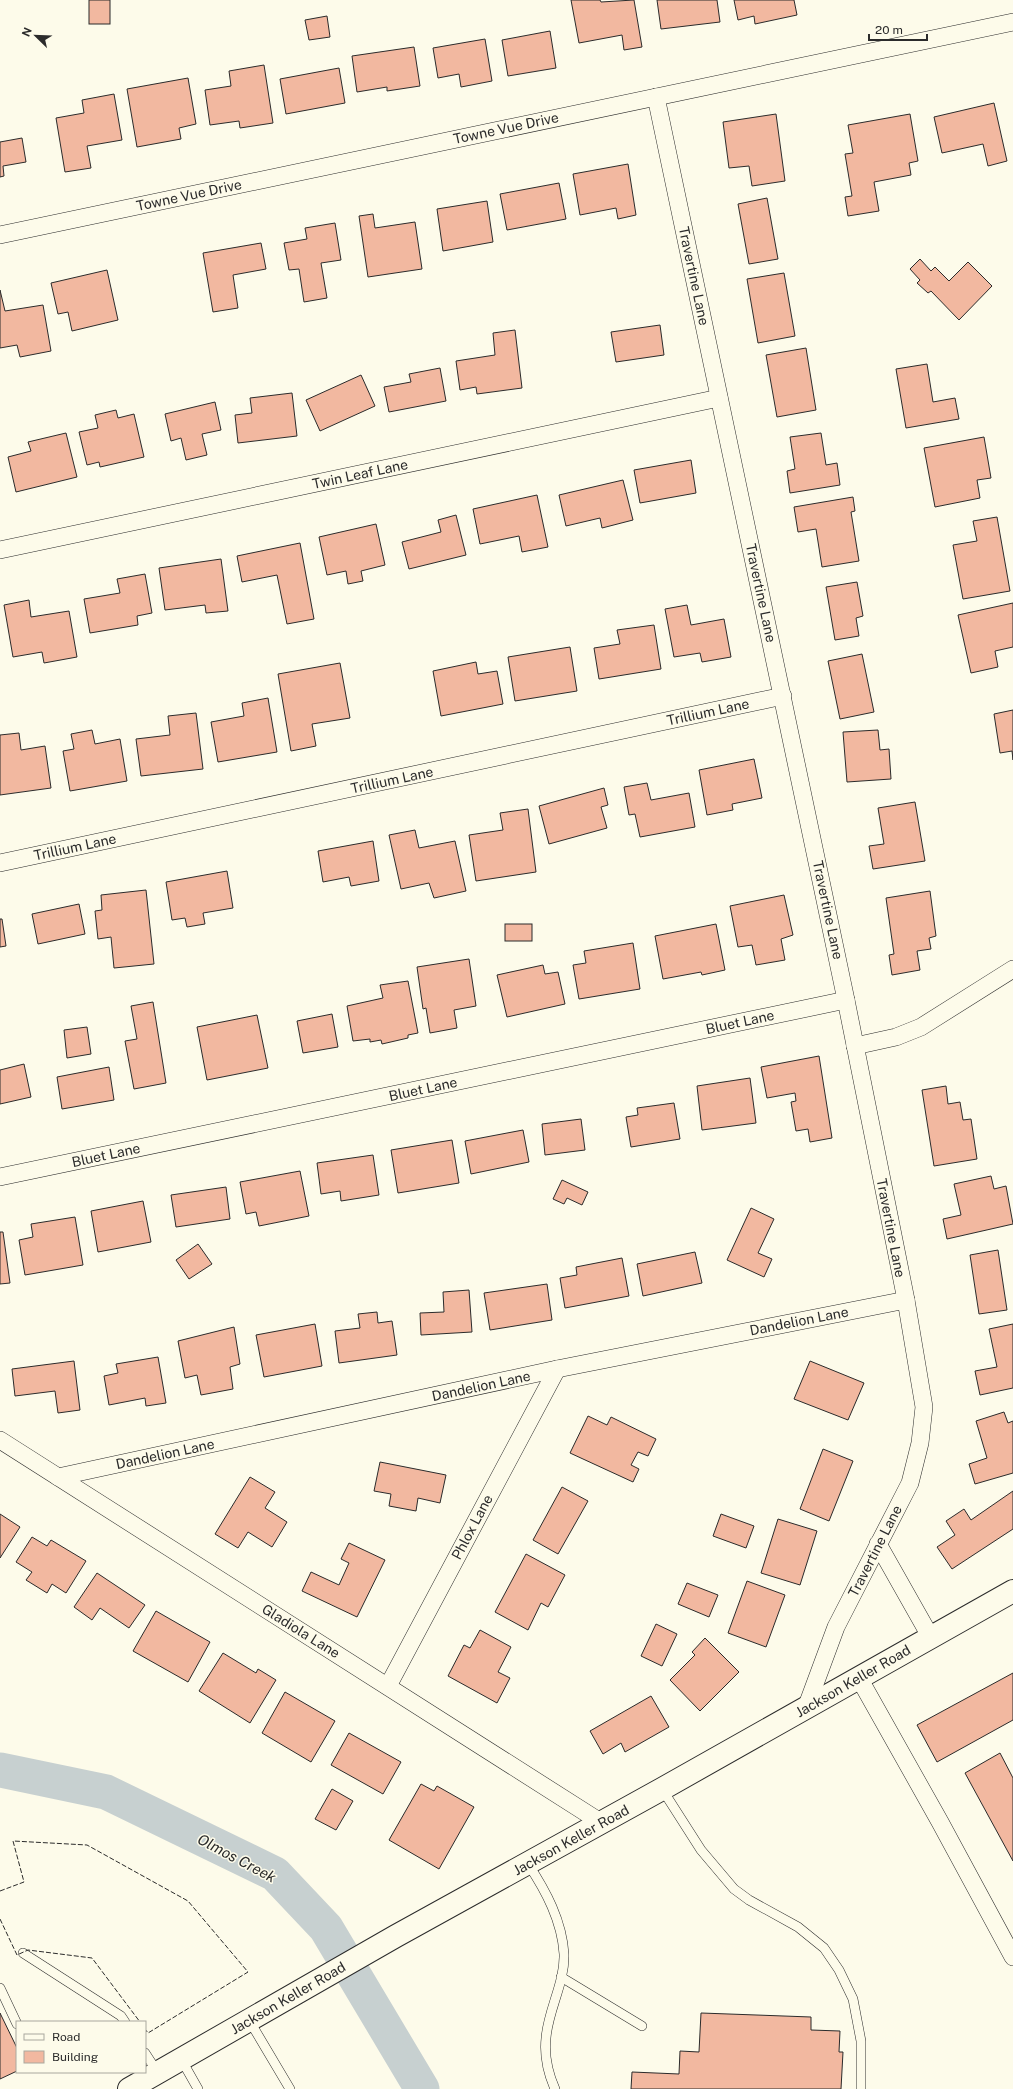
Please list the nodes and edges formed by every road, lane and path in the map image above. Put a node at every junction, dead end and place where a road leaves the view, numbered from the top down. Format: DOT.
graph roads {
  1 [pos="1013,22"];
  2 [pos="656,97"];
  3 [pos="0,235"];
  4 [pos="720,398"];
  5 [pos="0,550"];
  6 [pos="783,696"];
  7 [pos="0,864"];
  8 [pos="1013,969"];
  9 [pos="846,1000"];
  10 [pos="855,1046"];
  11 [pos="0,1177"];
  12 [pos="906,1300"];
  13 [pos="557,1369"];
  14 [pos="0,1440"];
  15 [pos="58,1477"];
  16 [pos="878,1544"];
  17 [pos="1013,1591"];
  18 [pos="930,1636"];
  19 [pos="859,1678"];
  20 [pos="388,1686"];
  21 [pos="806,1708"];
  22 [pos="662,1790"];
  23 [pos="602,1823"];
  24 [pos="528,1864"];
  25 [pos="1006,1927"];
  26 [pos="23,1953"];
  27 [pos="1013,1956"];
  28 [pos="561,1977"];
  29 [pos="0,1988"];
  30 [pos="250,2020"];
  31 [pos="124,2021"];
  32 [pos="16,2022"];
  33 [pos="642,2026"];
  34 [pos="146,2054"];
  35 [pos="181,2059"];
  36 [pos="158,2072"];
  37 [pos="129,2089"];
  38 [pos="198,2089"];
  39 [pos="290,2089"];
  40 [pos="555,2089"];
  41 [pos="861,2089"];
  1 -- 2 [label="street, Towne Vue Drive"];
  2 -- 3 [label="street, Towne Vue Drive"];
  2 -- 4 [label="street, Travertine Lane"];
  4 -- 5 [label="street, Twin Leaf Lane"];
  4 -- 6 [label="street, Travertine Lane"];
  6 -- 7 [label="street, Trillium Lane"];
  6 -- 9 [label="street, Travertine Lane"];
  8 -- 10 [label="street"];
  9 -- 10 [label="street, Travertine Lane"];
  9 -- 11 [label="street, Bluet Lane"];
  10 -- 12 [label="street, Travertine Lane"];
  12 -- 13 [label="street, Dandelion Lane"];
  12 -- 16 [label="street, Travertine Lane"];
  13 -- 15 [label="street, Dandelion Lane"];
  13 -- 20 [label="street, Phlox Lane"];
  14 -- 15 [label="street, Gladiola Lane"];
  15 -- 20 [label="street, Gladiola Lane"];
  16 -- 18 [label="street"];
  16 -- 21 [label="street, Travertine Lane"];
  17 -- 18 [label="main road, Jackson Keller Road"];
  18 -- 19 [label="main road, Jackson Keller Road"];
  19 -- 21 [label="main road, Jackson Keller Road"];
  19 -- 25 [label="street"];
  20 -- 23 [label="street, Gladiola Lane"];
  21 -- 22 [label="main road, Jackson Keller Road"];
  22 -- 23 [label="main road, Jackson Keller Road"];
  22 -- 41 [label="lane"];
  23 -- 24 [label="main road, Jackson Keller Road"];
  24 -- 28 [label="lane"];
  24 -- 30 [label="main road, Jackson Keller Road"];
  25 -- 27 [label="street"];
  26 -- 31 [label="lane"];
  28 -- 33 [label="lane"];
  28 -- 40 [label="lane"];
  29 -- 32 [label="lane"];
  30 -- 35 [label="main road, Jackson Keller Road"];
  30 -- 39 [label="lane"];
  34 -- 36 [label="lane"];
  35 -- 36 [label="main road, Jackson Keller Road"];
  35 -- 38 [label="lane"];
  36 -- 37 [label="main road, Jackson Keller Road"];
}
